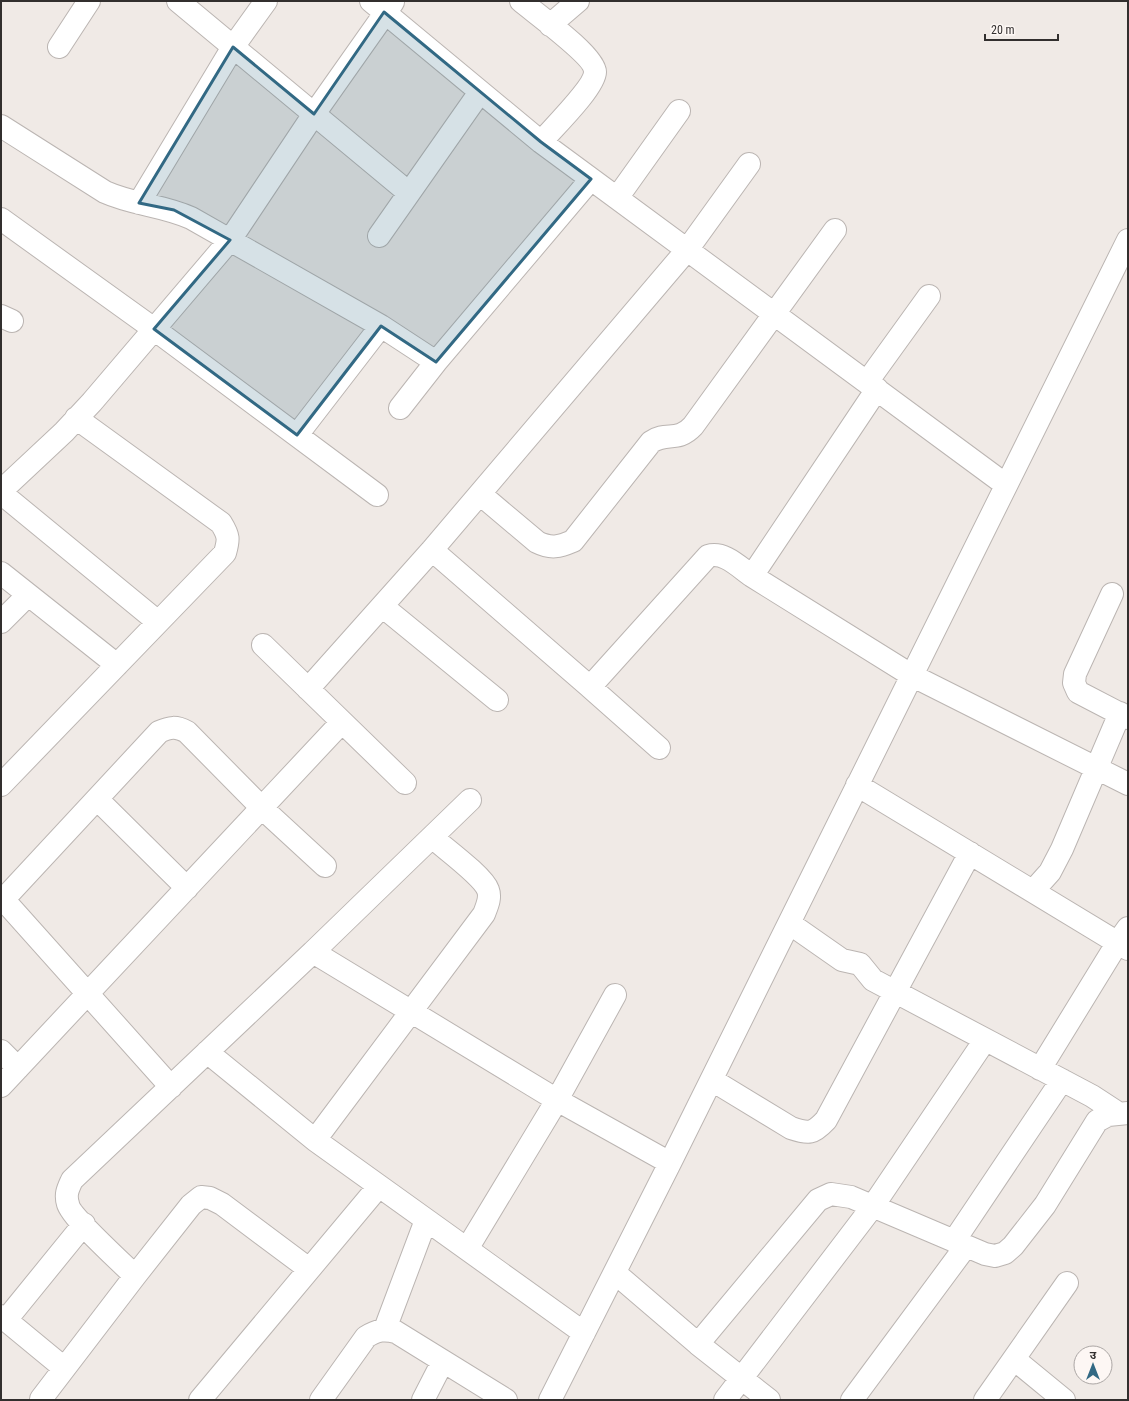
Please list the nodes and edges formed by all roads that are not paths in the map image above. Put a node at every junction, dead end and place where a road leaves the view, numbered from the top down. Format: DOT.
graph roads {
  1 [pos="89,1"];
  2 [pos="178,1"];
  3 [pos="266,1"];
  4 [pos="521,1"];
  5 [pos="578,1"];
  6 [pos="383,5"];
  7 [pos="550,25"];
  8 [pos="59,47"];
  9 [pos="233,47"];
  10 [pos="480,92"];
  11 [pos="679,111"];
  12 [pos="314,114"];
  13 [pos="1,126"];
  14 [pos="541,142"];
  15 [pos="749,164"];
  16 [pos="591,179"];
  17 [pos="409,193"];
  18 [pos="617,198"];
  19 [pos="139,203"];
  20 [pos="1,219"];
  21 [pos="835,230"];
  22 [pos="379,236"];
  23 [pos="230,240"];
  24 [pos="1128,240"];
  25 [pos="687,250"];
  26 [pos="929,296"];
  27 [pos="774,314"];
  28 [pos="381,326"];
  29 [pos="154,329"];
  30 [pos="436,362"];
  31 [pos="872,386"];
  32 [pos="400,408"];
  33 [pos="76,418"];
  34 [pos="297,435"];
  35 [pos="1006,485"];
  36 [pos="1,492"];
  37 [pos="480,494"];
  38 [pos="377,495"];
  39 [pos="432,550"];
  40 [pos="1,573"];
  41 [pos="752,576"];
  42 [pos="28,594"];
  43 [pos="1112,594"];
  44 [pos="382,606"];
  45 [pos="1,622"];
  46 [pos="158,622"];
  47 [pos="263,645"];
  48 [pos="117,664"];
  49 [pos="911,676"];
  50 [pos="590,687"];
  51 [pos="308,689"];
  52 [pos="497,700"];
  53 [pos="1124,715"];
  54 [pos="342,722"];
  55 [pos="659,748"];
  56 [pos="1096,768"];
  57 [pos="405,782"];
  58 [pos="857,784"];
  59 [pos="1128,784"];
  60 [pos="1,785"];
  61 [pos="97,799"];
  62 [pos="470,800"];
  63 [pos="262,808"];
  64 [pos="432,837"];
  65 [pos="970,853"];
  66 [pos="325,866"];
  67 [pos="187,888"];
  68 [pos="1033,891"];
  69 [pos="2,901"];
  70 [pos="789,923"];
  71 [pos="1125,940"];
  72 [pos="313,952"];
  73 [pos="895,992"];
  74 [pos="88,994"];
  75 [pos="615,995"];
  76 [pos="412,1012"];
  77 [pos="986,1040"];
  78 [pos="1,1051"];
  79 [pos="207,1052"];
  80 [pos="18,1068"];
  81 [pos="1040,1069"];
  82 [pos="712,1080"];
  83 [pos="1062,1080"];
  84 [pos="1,1086"];
  85 [pos="171,1087"];
  86 [pos="557,1100"];
  87 [pos="1123,1113"];
  88 [pos="315,1140"];
  89 [pos="670,1163"];
  90 [pos="379,1186"];
  91 [pos="873,1206"];
  92 [pos="426,1220"];
  93 [pos="84,1224"];
  94 [pos="960,1243"];
  95 [pos="467,1249"];
  96 [pos="310,1269"];
  97 [pos="615,1273"];
  98 [pos="135,1276"];
  99 [pos="1067,1283"];
  100 [pos="4,1318"];
  101 [pos="385,1329"];
  102 [pos="584,1334"];
  103 [pos="698,1344"];
  104 [pos="1014,1359"];
  105 [pos="443,1361"];
  106 [pos="64,1368"];
  107 [pos="742,1378"];
  108 [pos="41,1399"];
  109 [pos="200,1400"];
  110 [pos="321,1400"];
  111 [pos="423,1400"];
  112 [pos="506,1400"];
  113 [pos="550,1400"];
  114 [pos="725,1400"];
  115 [pos="769,1400"];
  116 [pos="852,1400"];
  117 [pos="985,1400"];
  118 [pos="1064,1400"];
  1 -- 8 [label="street"];
  2 -- 9 [label="street"];
  3 -- 9 [label="street"];
  4 -- 7 [label="street"];
  5 -- 7 [label="street"];
  6 -- 10 [label="street"];
  6 -- 12 [label="street"];
  7 -- 14 [label="street"];
  9 -- 12 [label="street"];
  9 -- 19 [label="street"];
  10 -- 14 [label="street"];
  10 -- 17 [label="street"];
  11 -- 18 [label="street"];
  12 -- 17 [label="street"];
  12 -- 23 [label="street"];
  13 -- 19 [label="street"];
  14 -- 16 [label="street"];
  15 -- 25 [label="street"];
  16 -- 18 [label="street"];
  16 -- 30 [label="street"];
  17 -- 22 [label="street"];
  18 -- 25 [label="street"];
  19 -- 23 [label="street"];
  20 -- 29 [label="street"];
  21 -- 27 [label="street"];
  23 -- 28 [label="street"];
  23 -- 29 [label="street"];
  24 -- 35 [label="street"];
  25 -- 27 [label="street"];
  25 -- 37 [label="street"];
  26 -- 31 [label="street"];
  27 -- 31 [label="street"];
  27 -- 37 [label="street"];
  28 -- 30 [label="street"];
  28 -- 34 [label="street"];
  29 -- 33 [label="street"];
  29 -- 34 [label="street"];
  30 -- 32 [label="street"];
  31 -- 35 [label="street"];
  31 -- 41 [label="street"];
  33 -- 36 [label="street"];
  33 -- 46 [label="street"];
  34 -- 38 [label="street"];
  35 -- 49 [label="street"];
  36 -- 46 [label="street"];
  37 -- 39 [label="street"];
  39 -- 44 [label="street"];
  39 -- 50 [label="street"];
  40 -- 42 [label="street"];
  41 -- 49 [label="street"];
  41 -- 50 [label="street"];
  42 -- 45 [label="street"];
  42 -- 48 [label="street"];
  43 -- 53 [label="street"];
  44 -- 51 [label="street"];
  44 -- 52 [label="street"];
  46 -- 48 [label="street"];
  47 -- 51 [label="street"];
  48 -- 60 [label="street"];
  49 -- 56 [label="street"];
  49 -- 58 [label="street"];
  50 -- 55 [label="street"];
  51 -- 54 [label="street"];
  53 -- 56 [label="street"];
  54 -- 57 [label="street"];
  54 -- 63 [label="street"];
  56 -- 59 [label="street"];
  56 -- 68 [label="street"];
  58 -- 65 [label="street"];
  58 -- 70 [label="street"];
  61 -- 63 [label="street"];
  61 -- 67 [label="street"];
  61 -- 69 [label="street"];
  62 -- 64 [label="street"];
  63 -- 66 [label="street"];
  63 -- 67 [label="street"];
  64 -- 72 [label="street"];
  64 -- 76 [label="street"];
  65 -- 68 [label="street"];
  65 -- 73 [label="street"];
  67 -- 74 [label="street"];
  68 -- 71 [label="street"];
  69 -- 74 [label="street"];
  70 -- 73 [label="street"];
  70 -- 82 [label="street"];
  71 -- 81 [label="street"];
  72 -- 76 [label="street"];
  72 -- 79 [label="street"];
  73 -- 77 [label="street"];
  73 -- 82 [label="street"];
  74 -- 80 [label="street"];
  74 -- 85 [label="street"];
  75 -- 86 [label="street"];
  76 -- 86 [label="street"];
  76 -- 88 [label="street"];
  77 -- 81 [label="street"];
  77 -- 91 [label="street"];
  78 -- 80 [label="street"];
  79 -- 85 [label="street"];
  79 -- 88 [label="street"];
  80 -- 84 [label="street"];
  81 -- 83 [label="street"];
  82 -- 89 [label="street"];
  83 -- 87 [label="street"];
  83 -- 94 [label="street"];
  85 -- 93 [label="street"];
  86 -- 89 [label="street"];
  86 -- 95 [label="street"];
  87 -- 94 [label="street"];
  88 -- 90 [label="street"];
  89 -- 97 [label="street"];
  90 -- 92 [label="street"];
  90 -- 96 [label="street"];
  91 -- 94 [label="street"];
  91 -- 103 [label="street"];
  91 -- 107 [label="street"];
  92 -- 95 [label="street"];
  92 -- 101 [label="street"];
  93 -- 98 [label="street"];
  93 -- 100 [label="street"];
  94 -- 116 [label="street"];
  95 -- 102 [label="street"];
  96 -- 98 [label="street"];
  96 -- 109 [label="street"];
  97 -- 102 [label="street"];
  97 -- 103 [label="street"];
  98 -- 106 [label="street"];
  99 -- 104 [label="street"];
  100 -- 106 [label="street"];
  101 -- 105 [label="street"];
  101 -- 110 [label="street"];
  102 -- 113 [label="street"];
  103 -- 107 [label="street"];
  104 -- 117 [label="street"];
  104 -- 118 [label="street"];
  105 -- 111 [label="street"];
  105 -- 112 [label="street"];
  106 -- 108 [label="street"];
  107 -- 114 [label="street"];
  107 -- 115 [label="street"];
}
